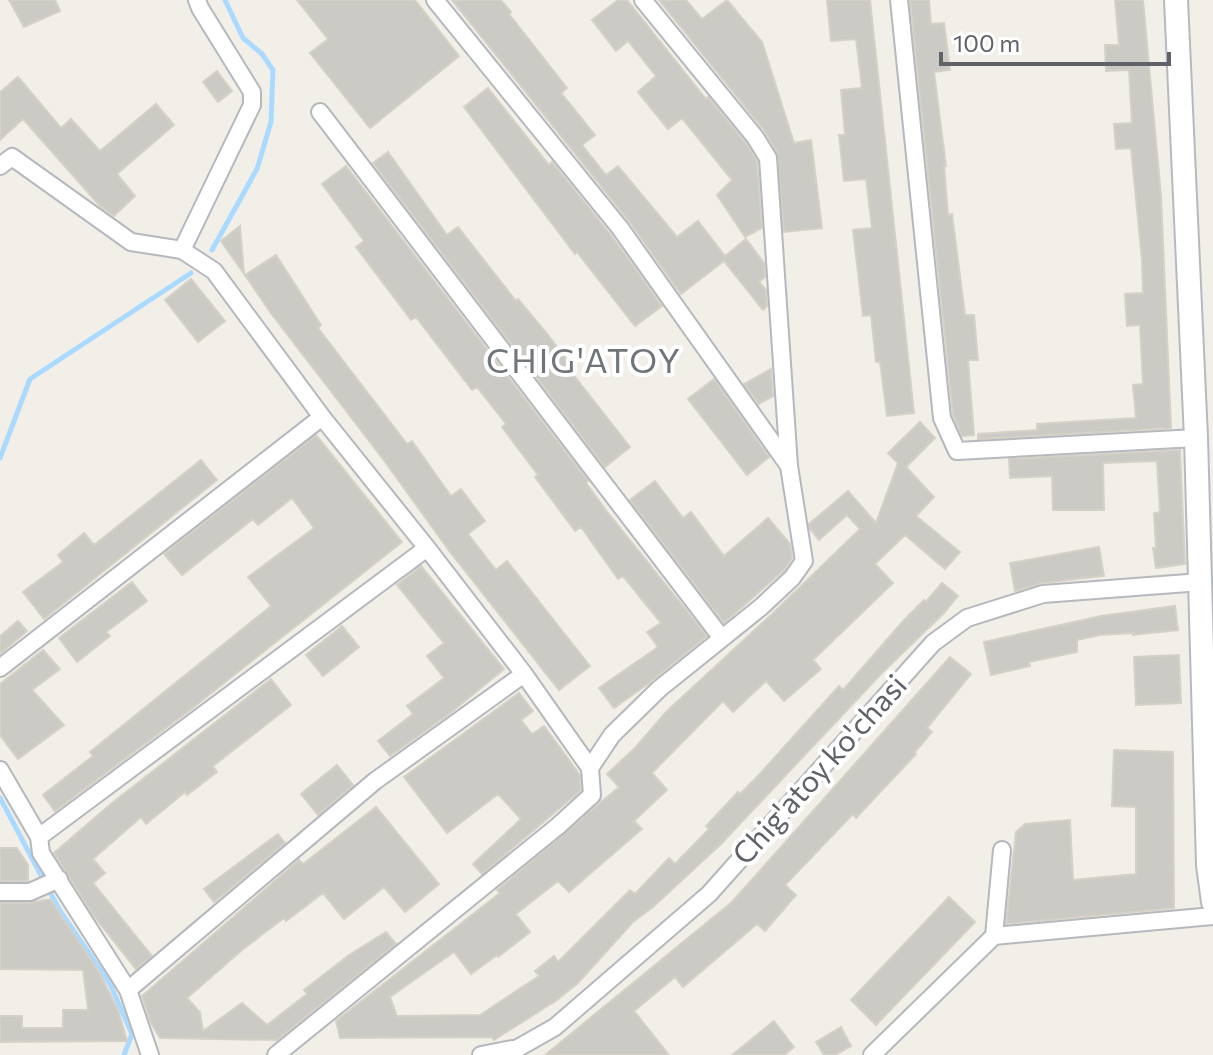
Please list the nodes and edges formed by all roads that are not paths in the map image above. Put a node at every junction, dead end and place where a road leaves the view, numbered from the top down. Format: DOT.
graph roads {
  1 [pos="197,0"];
  2 [pos="435,0"];
  3 [pos="643,0"];
  4 [pos="899,0"];
  5 [pos="1176,0"];
  6 [pos="320,112"];
  7 [pos="0,166"];
  8 [pos="182,250"];
  9 [pos="322,417"];
  10 [pos="1196,438"];
  11 [pos="789,466"];
  12 [pos="427,548"];
  13 [pos="1201,582"];
  14 [pos="721,637"];
  15 [pos="0,668"];
  16 [pos="524,674"];
  17 [pos="590,768"];
  18 [pos="0,770"];
  19 [pos="39,837"];
  20 [pos="1002,850"];
  21 [pos="55,882"];
  22 [pos="0,892"];
  23 [pos="1213,902"];
  24 [pos="1213,916"];
  25 [pos="994,936"];
  26 [pos="128,990"];
  27 [pos="150,1055"];
  28 [pos="276,1055"];
  29 [pos="481,1055"];
  30 [pos="872,1055"];
  1 -- 8 [label="street"];
  2 -- 11 [label="street"];
  3 -- 11 [label="street"];
  4 -- 10 [label="street"];
  5 -- 10 [label="main road"];
  6 -- 14 [label="street"];
  7 -- 8 [label="street"];
  8 -- 9 [label="street"];
  9 -- 12 [label="street"];
  9 -- 15 [label="street"];
  10 -- 13 [label="main road"];
  11 -- 14 [label="street"];
  12 -- 16 [label="street"];
  12 -- 19 [label="street"];
  13 -- 23 [label="main road"];
  13 -- 29 [label="street, Chig'atoy ko'chasi"];
  14 -- 17 [label="street"];
  16 -- 17 [label="street"];
  16 -- 26 [label="street"];
  17 -- 28 [label="street"];
  18 -- 19 [label="street"];
  19 -- 21 [label="street"];
  20 -- 25 [label="street"];
  21 -- 22 [label="street"];
  21 -- 26 [label="street"];
  24 -- 25 [label="street"];
  25 -- 30 [label="street"];
  26 -- 27 [label="street"];
}
